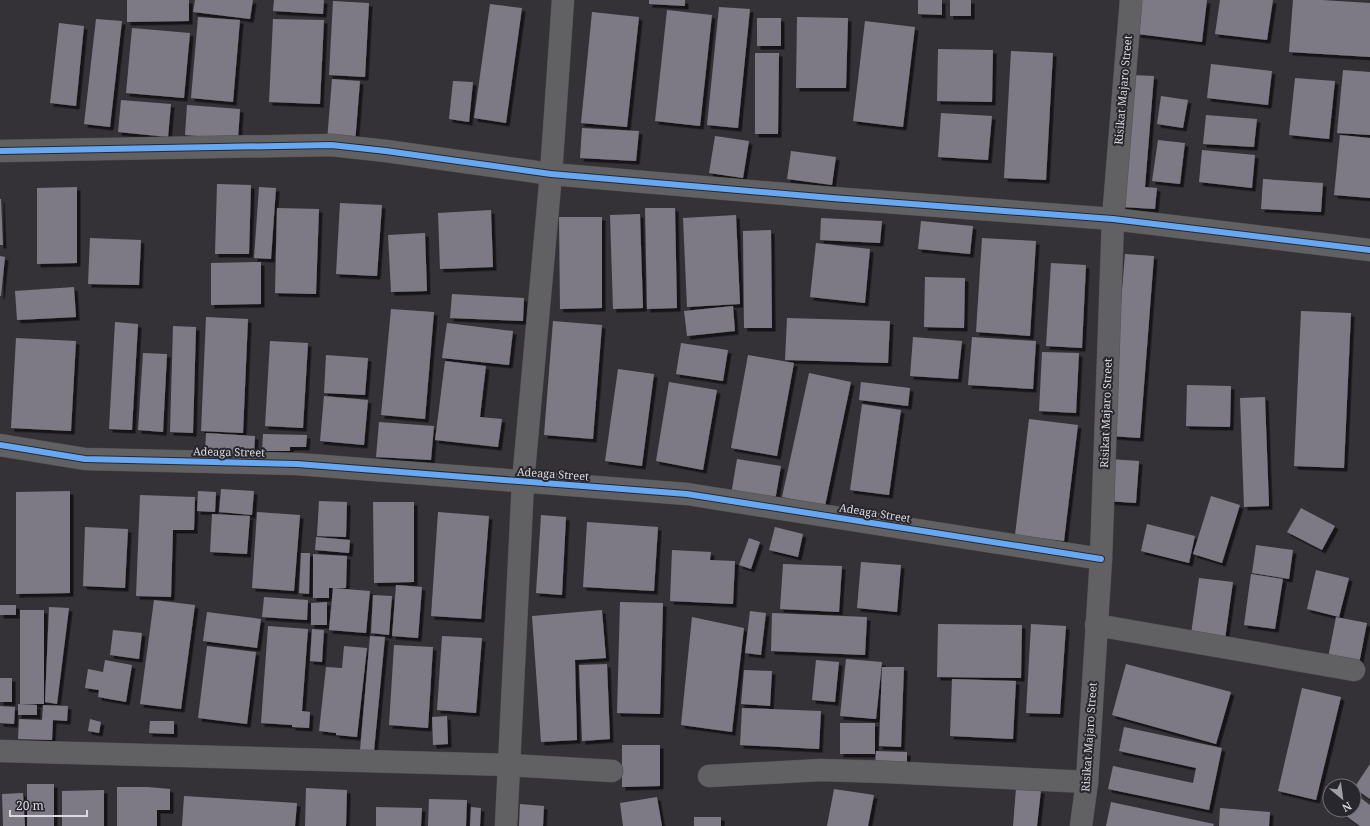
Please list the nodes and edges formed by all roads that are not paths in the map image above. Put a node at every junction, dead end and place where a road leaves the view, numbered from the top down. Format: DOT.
graph roads {
  1 [pos="563,0"];
  2 [pos="1131,0"];
  3 [pos="0,151"];
  4 [pos="550,174"];
  5 [pos="1113,219"];
  6 [pos="1370,250"];
  7 [pos="0,445"];
  8 [pos="523,482"];
  9 [pos="1101,559"];
  10 [pos="1096,625"];
  11 [pos="1354,670"];
  12 [pos="0,751"];
  13 [pos="509,765"];
  14 [pos="612,771"];
  15 [pos="709,776"];
  16 [pos="1087,782"];
  17 [pos="506,826"];
  18 [pos="1081,826"];
  1 -- 4 [label="street"];
  2 -- 5 [label="street, Risikat Majaro Street"];
  3 -- 4 [label="street"];
  4 -- 5 [label="street"];
  4 -- 8 [label="street"];
  5 -- 6 [label="street"];
  5 -- 9 [label="street, Risikat Majaro Street"];
  7 -- 8 [label="street, Adeaga Street"];
  8 -- 9 [label="street, Adeaga Street"];
  8 -- 13 [label="street"];
  9 -- 10 [label="street, Risikat Majaro Street"];
  10 -- 11 [label="street"];
  10 -- 16 [label="street, Risikat Majaro Street"];
  12 -- 13 [label="street"];
  13 -- 14 [label="street"];
  13 -- 17 [label="street"];
  15 -- 16 [label="street"];
  16 -- 18 [label="street, Risikat Majaro Street"];
}
